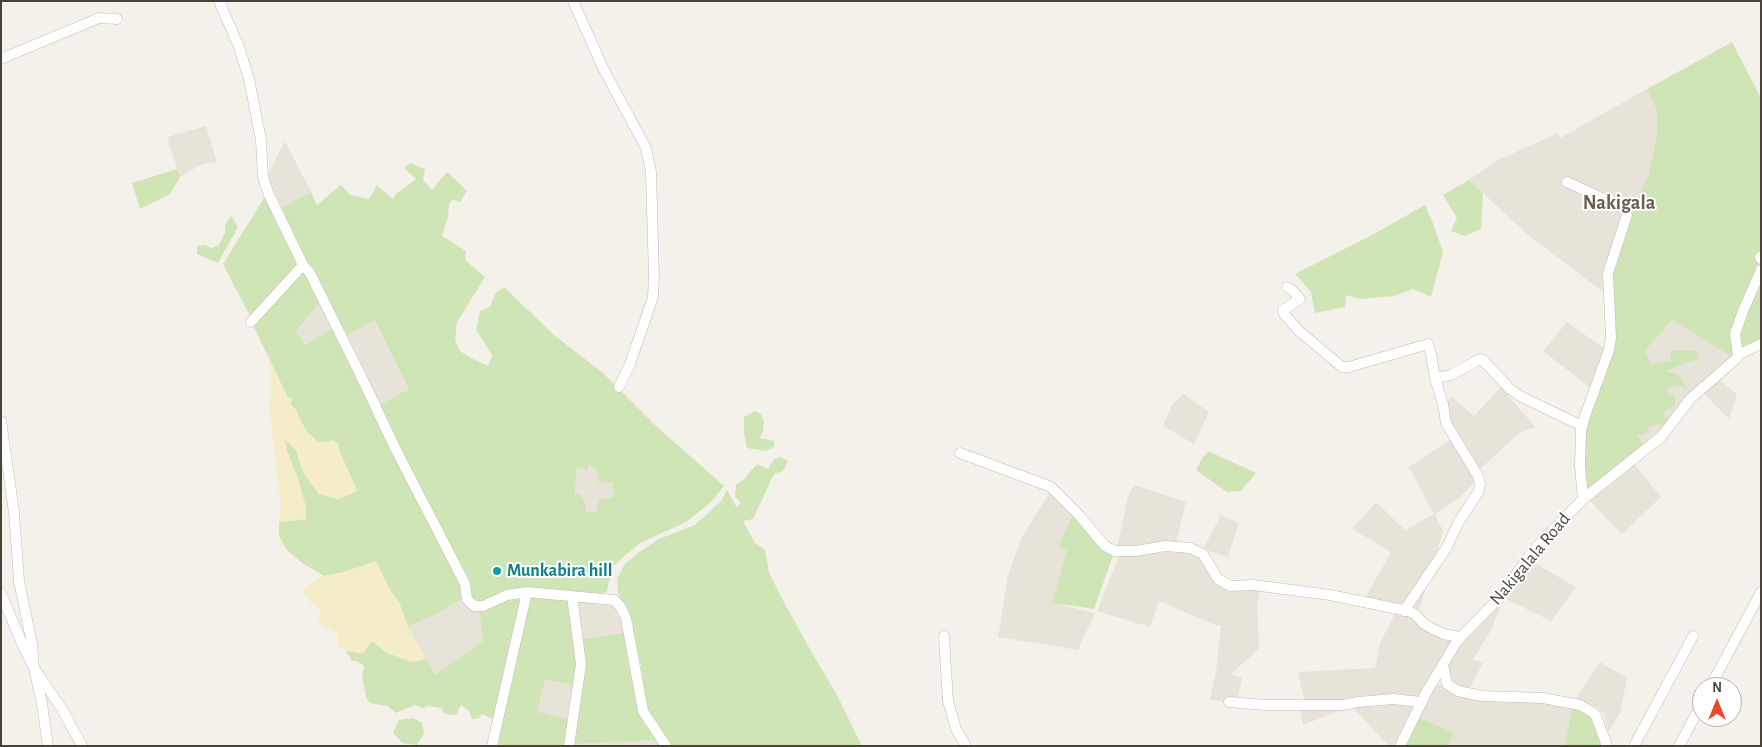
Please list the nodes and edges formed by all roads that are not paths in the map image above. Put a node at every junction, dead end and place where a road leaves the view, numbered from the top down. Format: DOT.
graph roads {
  1 [pos="219,1"];
  2 [pos="573,1"];
  3 [pos="117,18"];
  4 [pos="1,58"];
  5 [pos="1567,182"];
  6 [pos="303,265"];
  7 [pos="1761,270"];
  8 [pos="1287,288"];
  9 [pos="251,322"];
  10 [pos="1761,344"];
  11 [pos="1738,355"];
  12 [pos="1435,378"];
  13 [pos="619,387"];
  14 [pos="1,421"];
  15 [pos="1582,426"];
  16 [pos="960,453"];
  17 [pos="1583,499"];
  18 [pos="1,592"];
  19 [pos="527,592"];
  20 [pos="1761,592"];
  21 [pos="572,596"];
  22 [pos="1404,611"];
  23 [pos="944,636"];
  24 [pos="1693,636"];
  25 [pos="1460,637"];
  26 [pos="1442,665"];
  27 [pos="34,668"];
  28 [pos="1715,677"];
  29 [pos="1447,684"];
  30 [pos="1430,685"];
  31 [pos="1229,702"];
  32 [pos="1421,702"];
  33 [pos="1692,722"];
  34 [pos="48,746"];
  35 [pos="82,746"];
  36 [pos="492,746"];
  37 [pos="570,746"];
  38 [pos="666,746"];
  39 [pos="966,746"];
  40 [pos="1400,746"];
  41 [pos="1607,746"];
  42 [pos="1634,746"];
  43 [pos="1679,746"];
  1 -- 6 [label="street"];
  2 -- 13 [label="street"];
  3 -- 4 [label="street"];
  5 -- 15 [label="street"];
  6 -- 9 [label="street"];
  6 -- 19 [label="street"];
  7 -- 11 [label="street"];
  8 -- 12 [label="street"];
  10 -- 11 [label="street, Nakigalala Road"];
  11 -- 17 [label="street, Nakigalala Road"];
  12 -- 15 [label="street"];
  12 -- 22 [label="street"];
  14 -- 27 [label="street"];
  15 -- 17 [label="street"];
  16 -- 22 [label="street"];
  17 -- 25 [label="street, Nakigalala Road"];
  18 -- 27 [label="street"];
  19 -- 21 [label="street"];
  19 -- 36 [label="street"];
  20 -- 28 [label="street"];
  21 -- 37 [label="street"];
  21 -- 38 [label="street"];
  22 -- 25 [label="street"];
  23 -- 39 [label="street"];
  24 -- 42 [label="street"];
  25 -- 26 [label="street, Nakigalala Road"];
  26 -- 29 [label="street"];
  26 -- 30 [label="street, Nakigalala Road"];
  27 -- 34 [label="street"];
  27 -- 35 [label="street"];
  29 -- 30 [label="street"];
  29 -- 41 [label="street"];
  30 -- 32 [label="street, Nakigalala Road"];
  31 -- 32 [label="street"];
  32 -- 40 [label="street, Nakigalala Road"];
  33 -- 43 [label="street"];
}
